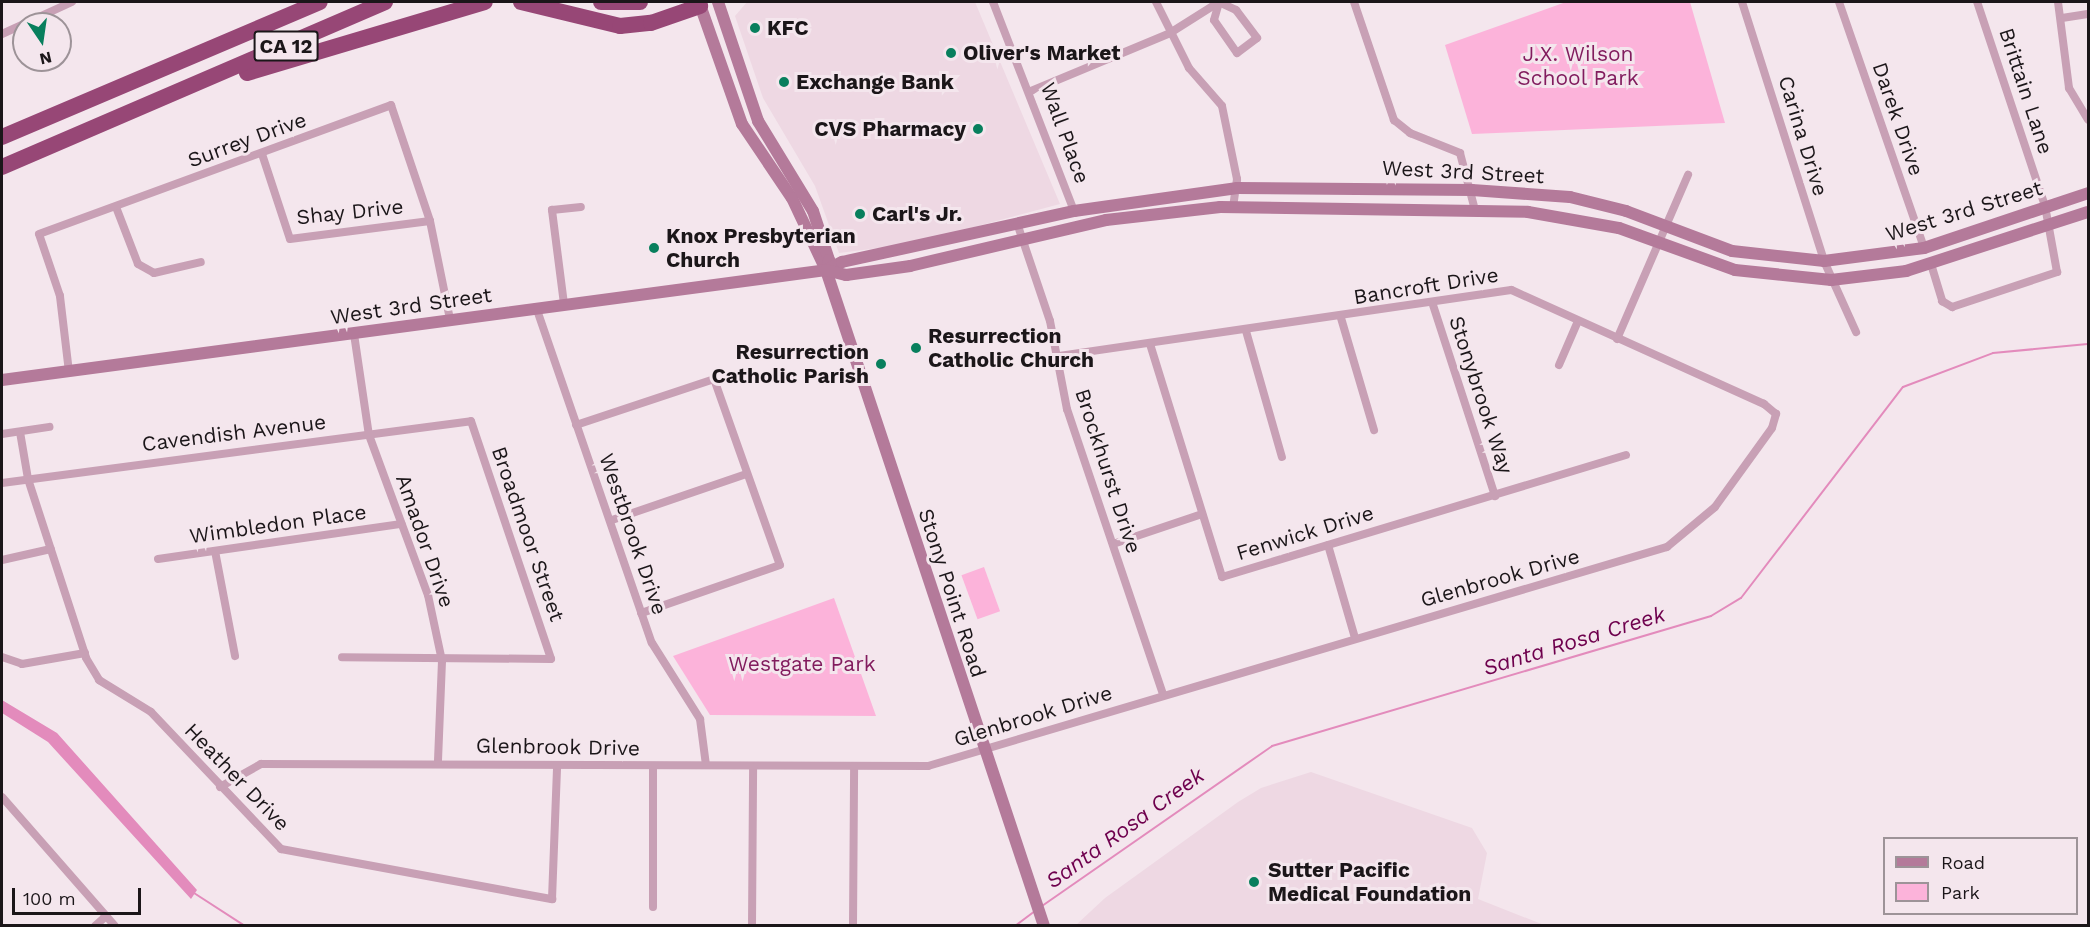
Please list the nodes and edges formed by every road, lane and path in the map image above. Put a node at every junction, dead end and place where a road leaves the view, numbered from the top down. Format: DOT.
graph roads {
  1 [pos="72,2"];
  2 [pos="290,2"];
  3 [pos="320,2"];
  4 [pos="386,2"];
  5 [pos="485,2"];
  6 [pos="521,2"];
  7 [pos="601,2"];
  8 [pos="640,2"];
  9 [pos="718,2"];
  10 [pos="993,2"];
  11 [pos="1156,2"];
  12 [pos="1219,2"];
  13 [pos="1354,2"];
  14 [pos="1742,2"];
  15 [pos="1839,2"];
  16 [pos="1977,2"];
  17 [pos="2058,2"];
  18 [pos="703,3"];
  19 [pos="2088,14"];
  20 [pos="2062,18"];
  21 [pos="1170,33"];
  22 [pos="2,34"];
  23 [pos="152,73"];
  24 [pos="185,88"];
  25 [pos="1031,91"];
  26 [pos="2088,120"];
  27 [pos="2,137"];
  28 [pos="262,154"];
  29 [pos="2,167"];
  30 [pos="1688,176"];
  31 [pos="1237,188"];
  32 [pos="1472,190"];
  33 [pos="2088,193"];
  34 [pos="2045,206"];
  35 [pos="116,207"];
  36 [pos="581,207"];
  37 [pos="1233,207"];
  38 [pos="1475,210"];
  39 [pos="1074,211"];
  40 [pos="2088,212"];
  41 [pos="430,221"];
  42 [pos="1017,223"];
  43 [pos="1666,226"];
  44 [pos="2046,226"];
  45 [pos="1021,238"];
  46 [pos="1659,244"];
  47 [pos="1924,248"];
  48 [pos="1824,261"];
  49 [pos="201,262"];
  50 [pos="1931,264"];
  51 [pos="826,270"];
  52 [pos="1831,280"];
  53 [pos="564,304"];
  54 [pos="1433,305"];
  55 [pos="536,308"];
  56 [pos="1341,318"];
  57 [pos="450,319"];
  58 [pos="1578,321"];
  59 [pos="1246,331"];
  60 [pos="1856,332"];
  61 [pos="354,334"];
  62 [pos="1617,339"];
  63 [pos="1150,344"];
  64 [pos="1056,356"];
  65 [pos="1559,365"];
  66 [pos="69,372"];
  67 [pos="2,380"];
  68 [pos="1776,414"];
  69 [pos="471,421"];
  70 [pos="576,425"];
  71 [pos="49,427"];
  72 [pos="1374,430"];
  73 [pos="20,432"];
  74 [pos="2,434"];
  75 [pos="369,435"];
  76 [pos="1626,455"];
  77 [pos="1282,457"];
  78 [pos="746,474"];
  79 [pos="28,479"];
  80 [pos="2,483"];
  81 [pos="1495,496"];
  82 [pos="1202,514"];
  83 [pos="612,520"];
  84 [pos="402,524"];
  85 [pos="1113,544"];
  86 [pos="1328,545"];
  87 [pos="51,549"];
  88 [pos="215,550"];
  89 [pos="158,559"];
  90 [pos="2,560"];
  91 [pos="641,613"];
  92 [pos="1355,638"];
  93 [pos="85,653"];
  94 [pos="235,656"];
  95 [pos="2,657"];
  96 [pos="342,657"];
  97 [pos="441,661"];
  98 [pos="1163,694"];
  99 [pos="986,751"];
  100 [pos="438,762"];
  101 [pos="706,765"];
  102 [pos="557,766"];
  103 [pos="854,766"];
  104 [pos="653,767"];
  105 [pos="753,767"];
  106 [pos="220,787"];
  107 [pos="2,797"];
  108 [pos="653,907"];
  109 [pos="106,916"];
  110 [pos="95,926"];
  111 [pos="115,926"];
  112 [pos="752,926"];
  113 [pos="853,926"];
  114 [pos="1044,926"];
  1 -- 22 [label="street"];
  2 -- 23 [label="highway"];
  3 -- 23 [label="highway, CA 12"];
  4 -- 24 [label="highway, CA 12"];
  5 -- 24 [label="highway"];
  6 -- 18 [label="highway"];
  7 -- 8 [label="highway"];
  9 -- 51 [label="main road, Stony Point Road"];
  10 -- 25 [label="street, Wall Place"];
  11 -- 21 [label="street"];
  12 -- 12 [label="street"];
  12 -- 21 [label="street"];
  13 -- 32 [label="street"];
  14 -- 48 [label="street, Carina Drive"];
  15 -- 47 [label="street, Darek Drive"];
  16 -- 34 [label="street, Brittain Lane"];
  17 -- 20 [label="street"];
  18 -- 51 [label="main road, Stony Point Road"];
  19 -- 20 [label="street"];
  20 -- 26 [label="street"];
  21 -- 25 [label="street"];
  21 -- 31 [label="street"];
  23 -- 27 [label="highway, CA 12"];
  24 -- 29 [label="highway, CA 12"];
  25 -- 39 [label="street, Wall Place"];
  28 -- 35 [label="street, Surrey Drive"];
  28 -- 41 [label="street, Shay Drive"];
  28 -- 41 [label="street, Surrey Drive"];
  30 -- 43 [label="street"];
  31 -- 32 [label="main road, West 3rd Street"];
  31 -- 37 [label="street"];
  31 -- 39 [label="main road, West 3rd Street"];
  32 -- 38 [label="street"];
  32 -- 43 [label="main road, West 3rd Street"];
  33 -- 34 [label="main road, West 3rd Street"];
  34 -- 44 [label="street, Brittain Lane"];
  34 -- 47 [label="main road, West 3rd Street"];
  35 -- 49 [label="street"];
  35 -- 66 [label="street, Surrey Drive"];
  36 -- 53 [label="street"];
  37 -- 38 [label="main road, West 3rd Street"];
  37 -- 45 [label="main road, West 3rd Street"];
  38 -- 46 [label="main road, West 3rd Street"];
  39 -- 42 [label="main road, West 3rd Street"];
  40 -- 44 [label="main road, West 3rd Street"];
  41 -- 57 [label="street, Surrey Drive"];
  42 -- 45 [label="street, Brockhurst Drive"];
  42 -- 51 [label="main road, West 3rd Street"];
  43 -- 46 [label="street"];
  43 -- 48 [label="main road, West 3rd Street"];
  44 -- 50 [label="main road, West 3rd Street"];
  44 -- 50 [label="street, Brittain Lane"];
  45 -- 51 [label="main road, West 3rd Street"];
  45 -- 64 [label="street, Brockhurst Drive"];
  46 -- 52 [label="main road, West 3rd Street"];
  46 -- 62 [label="street"];
  47 -- 48 [label="main road, West 3rd Street"];
  48 -- 52 [label="street, Carina Drive"];
  50 -- 52 [label="main road, West 3rd Street"];
  51 -- 53 [label="main road, West 3rd Street"];
  51 -- 99 [label="main road, Stony Point Road"];
  52 -- 60 [label="street, Carina Drive"];
  53 -- 55 [label="main road, West 3rd Street"];
  54 -- 56 [label="street, Bancroft Drive"];
  54 -- 58 [label="street, Bancroft Drive"];
  54 -- 81 [label="street, Stonybrook Way"];
  55 -- 57 [label="main road, West 3rd Street"];
  55 -- 70 [label="street, Westbrook Drive"];
  56 -- 59 [label="street, Bancroft Drive"];
  56 -- 72 [label="street"];
  57 -- 61 [label="main road, West 3rd Street"];
  58 -- 62 [label="street, Bancroft Drive"];
  58 -- 65 [label="street"];
  59 -- 63 [label="street, Bancroft Drive"];
  59 -- 77 [label="street"];
  61 -- 66 [label="main road, West 3rd Street"];
  61 -- 75 [label="street, Amador Drive"];
  62 -- 68 [label="street, Bancroft Drive"];
  63 -- 64 [label="street, Bancroft Drive"];
  63 -- 82 [label="street, Fenwick Drive"];
  64 -- 85 [label="street, Brockhurst Drive"];
  66 -- 67 [label="main road, West 3rd Street"];
  68 -- 92 [label="street, Glenbrook Drive"];
  69 -- 75 [label="street, Cavendish Avenue"];
  69 -- 97 [label="street, Broadmoor Street"];
  70 -- 78 [label="street"];
  70 -- 83 [label="street, Westbrook Drive"];
  71 -- 73 [label="street"];
  73 -- 74 [label="street"];
  73 -- 79 [label="street, Heather Drive"];
  75 -- 79 [label="street, Cavendish Avenue"];
  75 -- 84 [label="street, Amador Drive"];
  76 -- 81 [label="street, Fenwick Drive"];
  78 -- 83 [label="street"];
  78 -- 91 [label="street"];
  79 -- 80 [label="street, Cavendish Avenue"];
  79 -- 87 [label="street, Heather Drive"];
  81 -- 86 [label="street, Fenwick Drive"];
  82 -- 85 [label="street"];
  82 -- 86 [label="street, Fenwick Drive"];
  83 -- 91 [label="street, Westbrook Drive"];
  84 -- 88 [label="street, Wimbledon Place"];
  84 -- 97 [label="street, Amador Drive"];
  85 -- 98 [label="street, Brockhurst Drive"];
  86 -- 92 [label="street"];
  87 -- 90 [label="street"];
  87 -- 93 [label="street, Heather Drive"];
  88 -- 89 [label="street, Wimbledon Place"];
  88 -- 94 [label="street"];
  91 -- 101 [label="street, Westbrook Drive"];
  92 -- 98 [label="street, Glenbrook Drive"];
  93 -- 95 [label="street"];
  93 -- 106 [label="street, Heather Drive"];
  96 -- 97 [label="street"];
  97 -- 100 [label="street, Amador Drive"];
  98 -- 99 [label="street, Glenbrook Drive"];
  99 -- 103 [label="street, Glenbrook Drive"];
  99 -- 114 [label="main road, Stony Point Road"];
  100 -- 102 [label="street, Glenbrook Drive"];
  100 -- 106 [label="street, Glenbrook Drive"];
  101 -- 104 [label="street, Glenbrook Drive"];
  101 -- 105 [label="street, Glenbrook Drive"];
  102 -- 104 [label="street, Glenbrook Drive"];
  102 -- 106 [label="street, Heather Drive"];
  103 -- 105 [label="street, Glenbrook Drive"];
  103 -- 113 [label="street"];
  104 -- 108 [label="street"];
  105 -- 112 [label="street"];
  107 -- 109 [label="street"];
  109 -- 110 [label="street"];
  109 -- 111 [label="street"];
}
